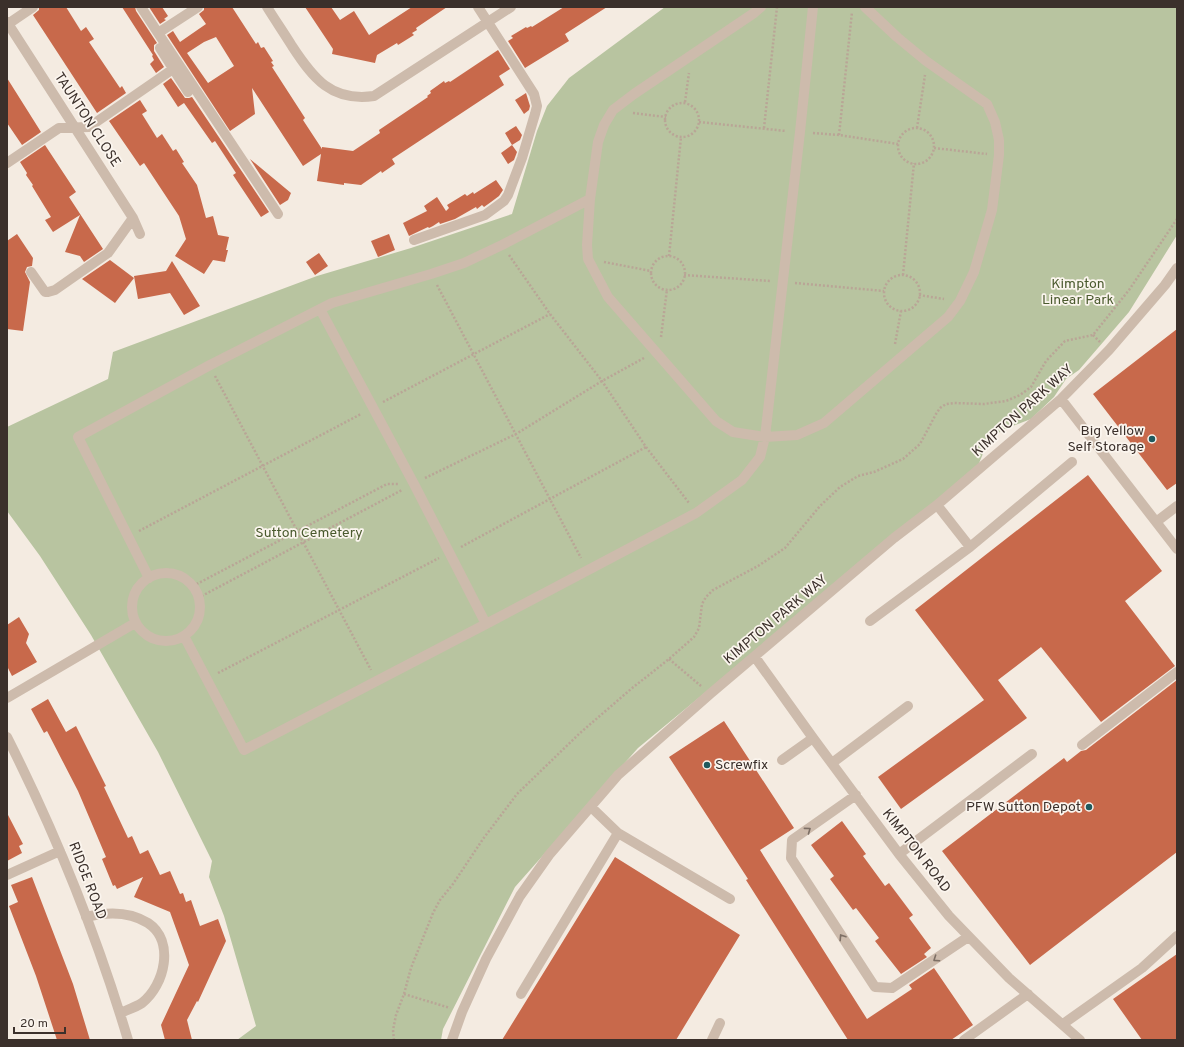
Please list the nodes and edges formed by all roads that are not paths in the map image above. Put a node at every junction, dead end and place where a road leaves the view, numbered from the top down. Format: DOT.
graph roads {
  1 [pos="33,7"];
  2 [pos="141,7"];
  3 [pos="198,7"];
  4 [pos="267,7"];
  5 [pos="478,7"];
  6 [pos="511,7"];
  7 [pos="761,7"];
  8 [pos="813,7"];
  9 [pos="865,7"];
  10 [pos="488,22"];
  11 [pos="7,23"];
  12 [pos="158,33"];
  13 [pos="158,45"];
  14 [pos="173,70"];
  15 [pos="188,92"];
  16 [pos="76,127"];
  17 [pos="7,163"];
  18 [pos="590,199"];
  19 [pos="278,214"];
  20 [pos="133,218"];
  21 [pos="140,234"];
  22 [pos="414,240"];
  23 [pos="1177,268"];
  24 [pos="31,272"];
  25 [pos="320,309"];
  26 [pos="1061,399"];
  27 [pos="765,438"];
  28 [pos="1072,462"];
  29 [pos="937,505"];
  30 [pos="1177,506"];
  31 [pos="1156,522"];
  32 [pos="970,547"];
  33 [pos="1177,549"];
  34 [pos="149,578"];
  35 [pos="870,621"];
  36 [pos="135,623"];
  37 [pos="486,624"];
  38 [pos="184,636"];
  39 [pos="754,657"];
  40 [pos="1177,672"];
  41 [pos="7,698"];
  42 [pos="908,706"];
  43 [pos="7,738"];
  44 [pos="813,738"];
  45 [pos="1082,745"];
  46 [pos="1032,754"];
  47 [pos="782,760"];
  48 [pos="832,763"];
  49 [pos="856,795"];
  50 [pos="591,807"];
  51 [pos="618,833"];
  52 [pos="60,851"];
  53 [pos="899,854"];
  54 [pos="7,875"];
  55 [pos="730,899"];
  56 [pos="86,917"];
  57 [pos="1177,936"];
  58 [pos="968,937"];
  59 [pos="521,994"];
  60 [pos="1028,994"];
  61 [pos="120,1013"];
  62 [pos="720,1023"];
  63 [pos="1063,1024"];
  64 [pos="128,1040"];
  65 [pos="452,1040"];
  66 [pos="712,1040"];
  67 [pos="964,1040"];
  68 [pos="1080,1040"];
  1 -- 11 [label="street"];
  2 -- 12 [label="street"];
  3 -- 12 [label="street"];
  4 -- 10 [label="street"];
  5 -- 10 [label="street"];
  6 -- 10 [label="street"];
  7 -- 18 [label="street"];
  8 -- 27 [label="street"];
  9 -- 27 [label="street"];
  10 -- 22 [label="street"];
  11 -- 16 [label="street, TAUNTON CLOSE"];
  12 -- 19 [label="street"];
  13 -- 14 [label="street"];
  14 -- 15 [label="street"];
  14 -- 16 [label="street"];
  16 -- 17 [label="street"];
  16 -- 20 [label="street, TAUNTON CLOSE"];
  18 -- 25 [label="street"];
  18 -- 27 [label="street"];
  20 -- 21 [label="street, TAUNTON CLOSE"];
  20 -- 24 [label="street"];
  23 -- 26 [label="street, KIMPTON PARK WAY"];
  25 -- 34 [label="street"];
  25 -- 37 [label="street"];
  26 -- 29 [label="street, KIMPTON PARK WAY"];
  26 -- 31 [label="street"];
  27 -- 37 [label="street"];
  28 -- 32 [label="street"];
  29 -- 32 [label="street"];
  29 -- 39 [label="street, KIMPTON PARK WAY"];
  30 -- 31 [label="street"];
  31 -- 33 [label="street"];
  32 -- 35 [label="street"];
  34 -- 36 [label="street"];
  34 -- 38 [label="street"];
  36 -- 38 [label="street"];
  36 -- 41 [label="street"];
  37 -- 38 [label="street"];
  39 -- 44 [label="street, KIMPTON ROAD"];
  39 -- 50 [label="street, KIMPTON PARK WAY"];
  40 -- 45 [label="street"];
  42 -- 48 [label="street"];
  43 -- 52 [label="street, RIDGE ROAD"];
  44 -- 47 [label="street"];
  44 -- 48 [label="street, KIMPTON ROAD"];
  46 -- 53 [label="street"];
  48 -- 49 [label="street, KIMPTON ROAD"];
  49 -- 53 [label="street, KIMPTON ROAD"];
  58 -- 49 [label="street, one-way"];
  50 -- 51 [label="street"];
  50 -- 65 [label="street, KIMPTON PARK WAY"];
  51 -- 55 [label="street"];
  51 -- 59 [label="street"];
  52 -- 54 [label="street"];
  52 -- 56 [label="street, RIDGE ROAD"];
  53 -- 58 [label="street, KIMPTON ROAD"];
  56 -- 61 [label="street, RIDGE ROAD"];
  56 -- 61 [label="street"];
  57 -- 63 [label="street"];
  58 -- 60 [label="street, KIMPTON ROAD"];
  60 -- 63 [label="street, KIMPTON ROAD"];
  60 -- 67 [label="street"];
  61 -- 64 [label="street, RIDGE ROAD"];
  62 -- 66 [label="street"];
  63 -- 68 [label="street, KIMPTON ROAD"];
}
